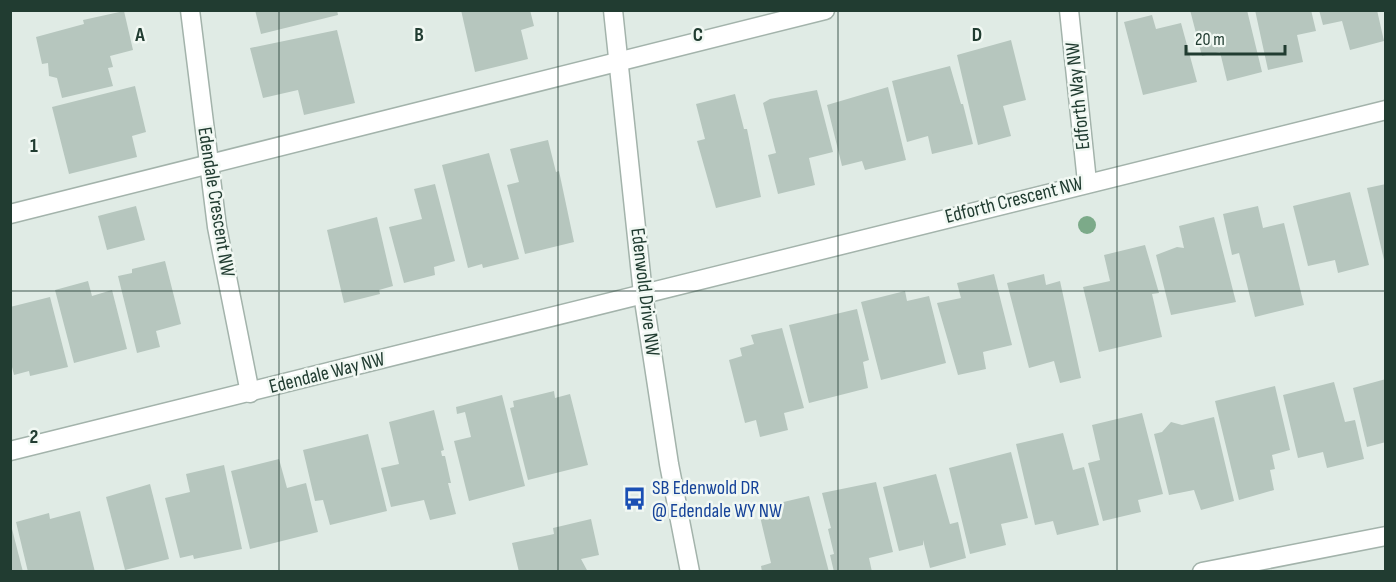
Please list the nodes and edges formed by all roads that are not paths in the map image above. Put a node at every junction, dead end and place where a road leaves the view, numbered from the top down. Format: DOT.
graph roads {
  1 [pos="190,10"];
  2 [pos="613,10"];
  3 [pos="825,10"];
  4 [pos="1069,10"];
  5 [pos="619,62"];
  6 [pos="1386,110"];
  7 [pos="208,164"];
  8 [pos="1087,182"];
  9 [pos="10,214"];
  10 [pos="643,294"];
  11 [pos="250,393"];
  12 [pos="10,451"];
  13 [pos="1386,536"];
  14 [pos="690,572"];
  15 [pos="1202,572"];
  1 -- 7 [label="street, Edendale Crescent NW"];
  2 -- 5 [label="street, Edenwold Drive NW"];
  3 -- 5 [label="street"];
  4 -- 8 [label="street, Edforth Way NW"];
  5 -- 7 [label="street"];
  5 -- 10 [label="street, Edenwold Drive NW"];
  6 -- 8 [label="street, Edforth Crescent NW"];
  7 -- 9 [label="street"];
  7 -- 11 [label="street, Edendale Crescent NW"];
  8 -- 10 [label="street, Edforth Crescent NW"];
  10 -- 11 [label="street, Edendale Way NW"];
  10 -- 14 [label="street, Edenwold Drive NW"];
  11 -- 12 [label="street, Edendale Way NW"];
  13 -- 15 [label="street"];
}
